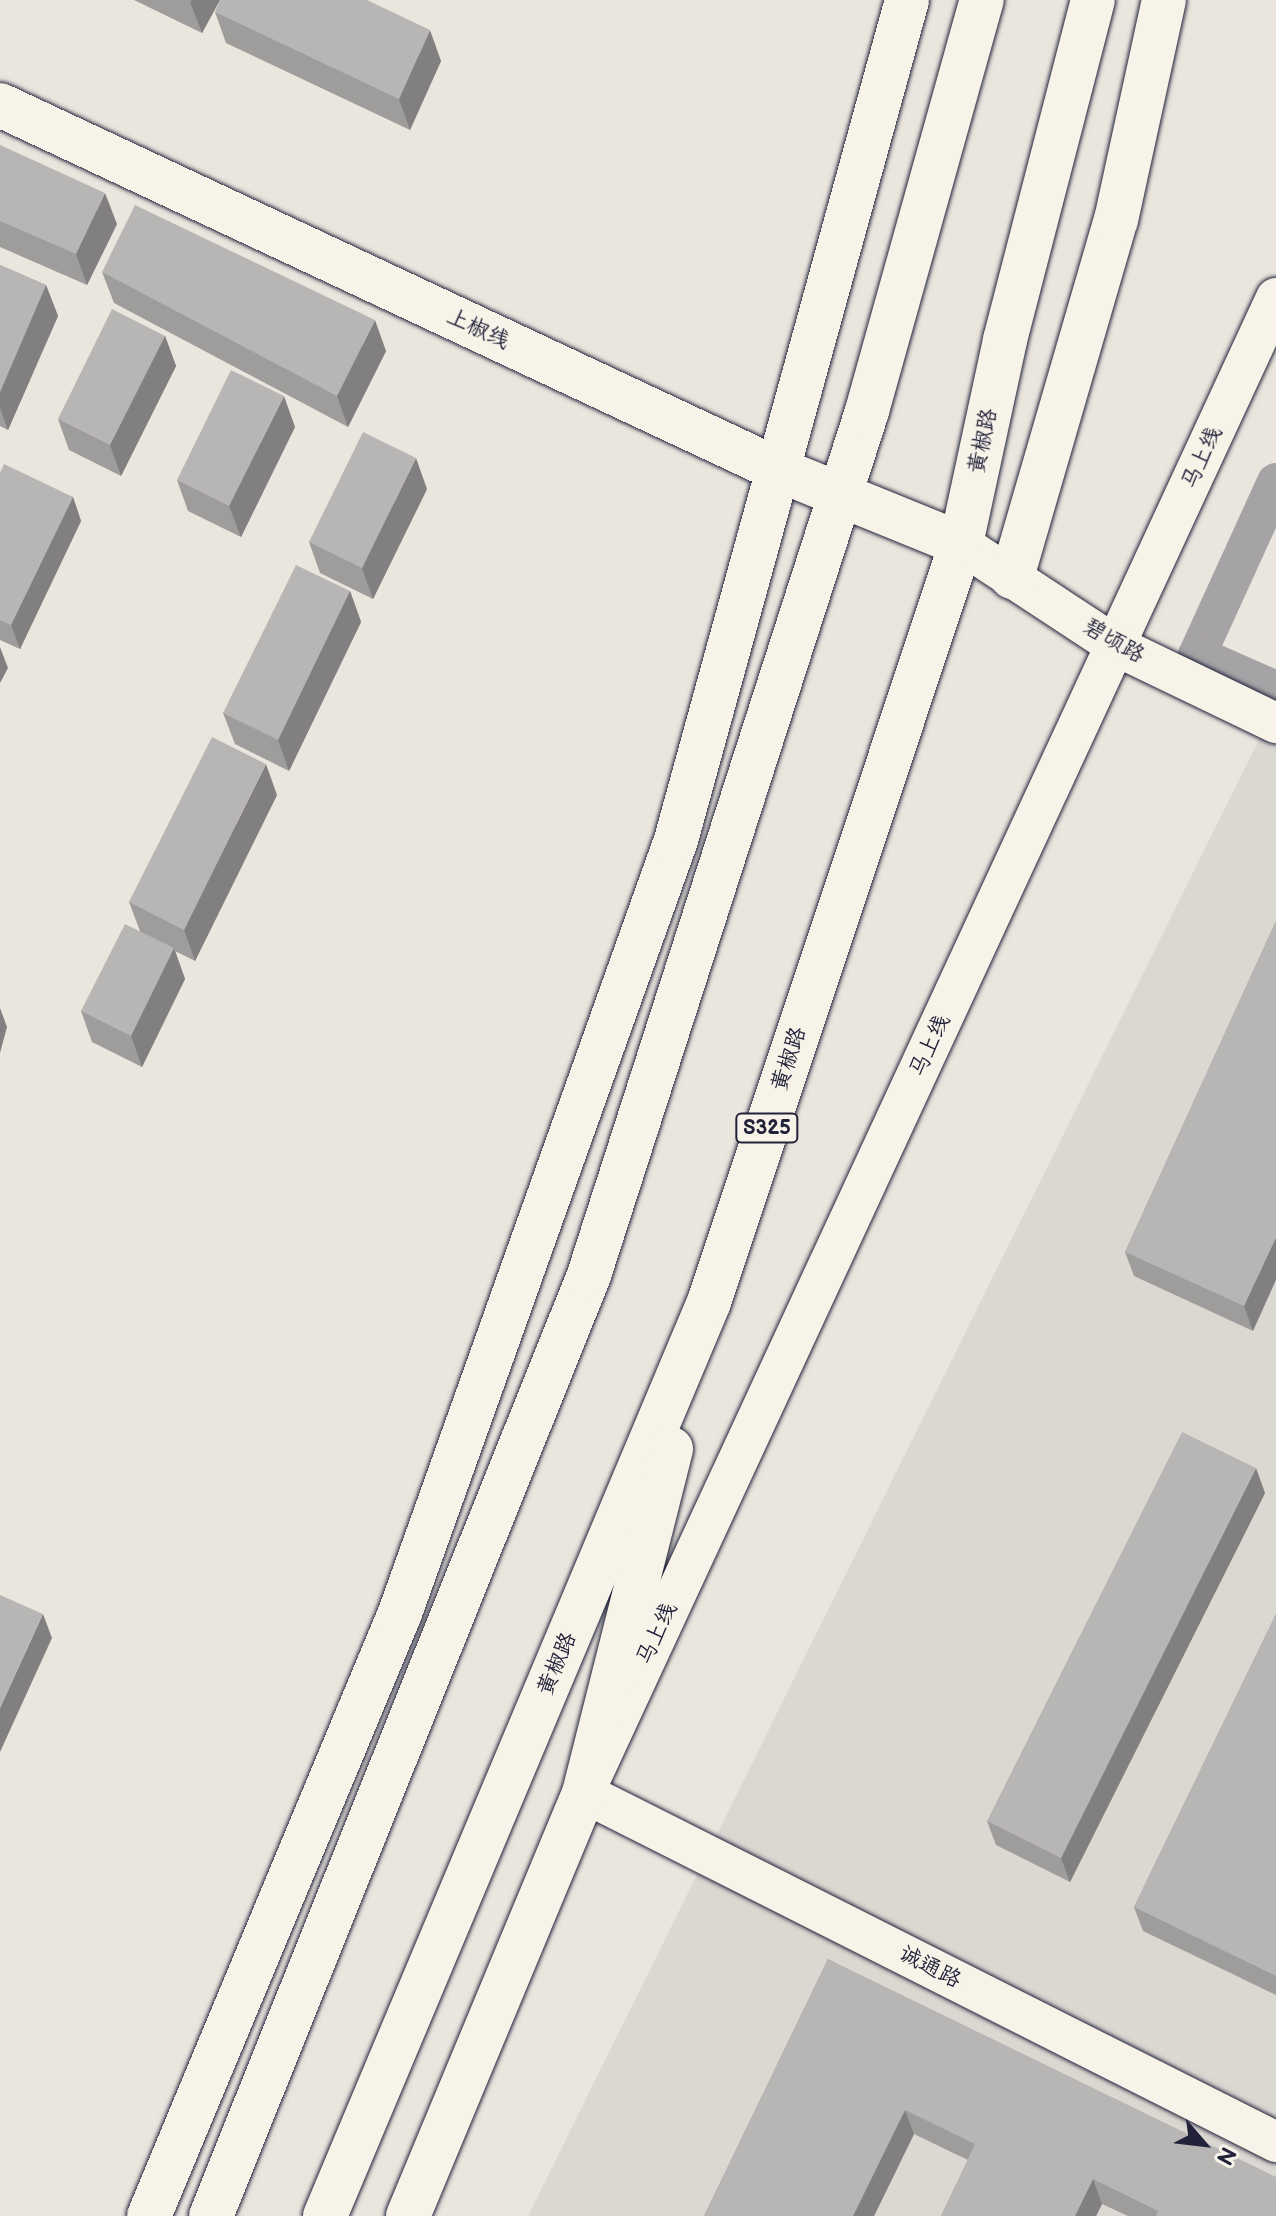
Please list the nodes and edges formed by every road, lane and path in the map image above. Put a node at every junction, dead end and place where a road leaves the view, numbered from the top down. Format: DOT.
graph roads {
  1 [pos="907,0"];
  2 [pos="982,0"];
  3 [pos="1093,0"];
  4 [pos="1164,0"];
  5 [pos="0,105"];
  6 [pos="1276,298"];
  7 [pos="779,470"];
  8 [pos="840,496"];
  9 [pos="961,544"];
  10 [pos="1012,577"];
  11 [pos="1116,646"];
  12 [pos="1276,723"];
  13 [pos="709,1302"];
  14 [pos="584,1793"];
  15 [pos="1276,2142"];
  16 [pos="149,2216"];
  17 [pos="211,2216"];
  18 [pos="325,2216"];
  19 [pos="408,2216"];
  1 -- 7 [label="main road"];
  2 -- 8 [label="main road"];
  3 -- 9 [label="main road, 黄椒路 / S325"];
  4 -- 10 [label="main road"];
  5 -- 7 [label="main road, 上椒线"];
  6 -- 11 [label="street, 马上线"];
  7 -- 8 [label="main road, 上椒线"];
  7 -- 16 [label="main road"];
  8 -- 9 [label="main road, 上椒线"];
  8 -- 17 [label="main road"];
  9 -- 10 [label="street, 碧顷路"];
  9 -- 13 [label="main road, 黄椒路 / S325"];
  10 -- 11 [label="street, 碧顷路"];
  11 -- 12 [label="street, 碧顷路"];
  11 -- 14 [label="street, 马上线"];
  13 -- 14 [label="main road"];
  13 -- 18 [label="main road, 黄椒路 / S325"];
  14 -- 15 [label="street, 诚通路"];
  14 -- 19 [label="main road"];
}
